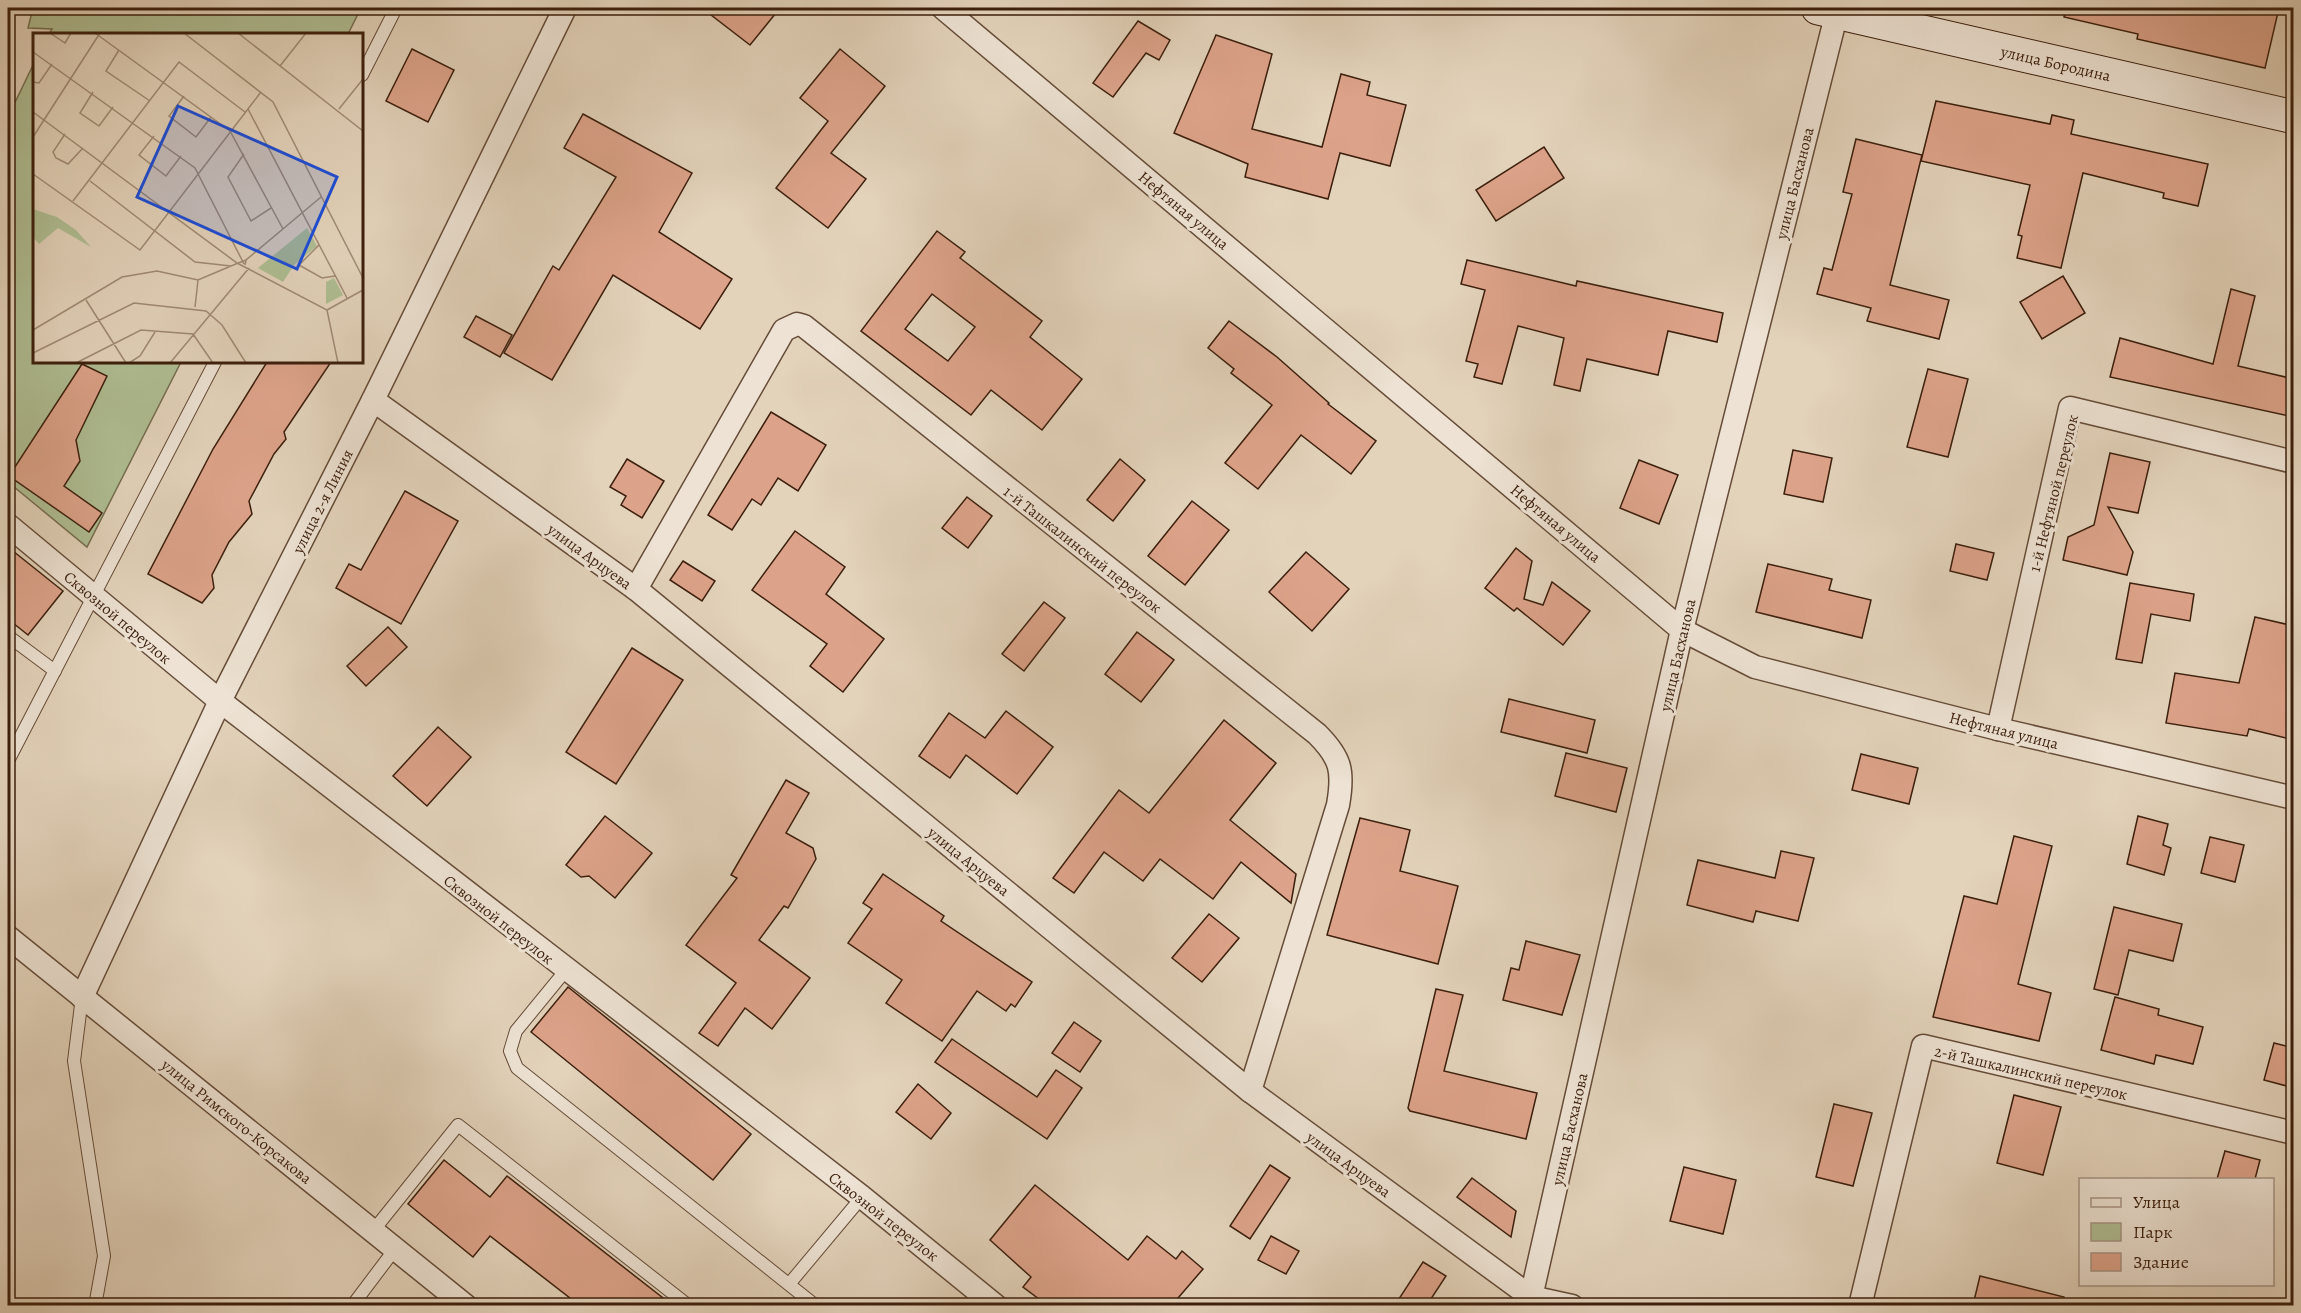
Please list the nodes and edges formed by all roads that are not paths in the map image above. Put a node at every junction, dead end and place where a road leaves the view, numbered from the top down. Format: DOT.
graph roads {
  1 [pos="396,8"];
  2 [pos="565,8"];
  3 [pos="943,8"];
  4 [pos="1831,9"];
  5 [pos="363,73"];
  6 [pos="2294,117"];
  7 [pos="214,363"];
  8 [pos="373,400"];
  9 [pos="2294,462"];
  10 [pos="8,525"];
  11 [pos="636,589"];
  12 [pos="94,597"];
  13 [pos="1682,630"];
  14 [pos="8,636"];
  15 [pos="55,671"];
  16 [pos="220,701"];
  17 [pos="1998,729"];
  18 [pos="8,761"];
  19 [pos="2294,798"];
  20 [pos="8,936"];
  21 [pos="566,970"];
  22 [pos="82,997"];
  23 [pos="1250,1091"];
  24 [pos="2294,1133"];
  25 [pos="862,1197"];
  26 [pos="373,1231"];
  27 [pos="395,1249"];
  28 [pos="790,1283"];
  29 [pos="1530,1301"];
  30 [pos="95,1305"];
  31 [pos="352,1305"];
  32 [pos="466,1305"];
  33 [pos="689,1305"];
  34 [pos="816,1305"];
  35 [pos="996,1305"];
  36 [pos="1572,1305"];
  37 [pos="1860,1305"];
  1 -- 5 [label="lane"];
  2 -- 8 [label="street, улица 2-я Линия"];
  3 -- 13 [label="street, Нефтяная улица"];
  4 -- 6 [label="street, улица Бородина"];
  4 -- 13 [label="street, улица Басханова"];
  7 -- 12 [label="lane"];
  8 -- 11 [label="street, улица Арцуева"];
  8 -- 16 [label="street, улица 2-я Линия"];
  9 -- 17 [label="street, 1-й Нефтяной переулок"];
  10 -- 12 [label="street, Сквозной переулок"];
  11 -- 23 [label="street, улица Арцуева"];
  11 -- 23 [label="street, 1-й Ташкалинский переулок"];
  12 -- 15 [label="lane"];
  12 -- 16 [label="street, Сквозной переулок"];
  13 -- 17 [label="street, Нефтяная улица"];
  13 -- 29 [label="street, улица Басханова"];
  14 -- 15 [label="lane"];
  15 -- 18 [label="lane"];
  16 -- 21 [label="street, Сквозной переулок"];
  16 -- 22 [label="street, улица 2-я Линия"];
  17 -- 19 [label="street, Нефтяная улица"];
  20 -- 22 [label="street, улица Римского-Корсакова"];
  21 -- 25 [label="street, Сквозной переулок"];
  21 -- 28 [label="lane"];
  22 -- 26 [label="street, улица Римского-Корсакова"];
  22 -- 30 [label="lane"];
  23 -- 29 [label="street, улица Арцуева"];
  24 -- 37 [label="street, 2-й Ташкалинский переулок"];
  25 -- 28 [label="lane"];
  25 -- 35 [label="street, Сквозной переулок"];
  26 -- 27 [label="street, улица Римского-Корсакова"];
  26 -- 33 [label="lane"];
  27 -- 31 [label="lane"];
  27 -- 32 [label="street, улица Римского-Корсакова"];
  28 -- 34 [label="lane"];
  29 -- 36 [label="street, улица Арцуева"];
}
